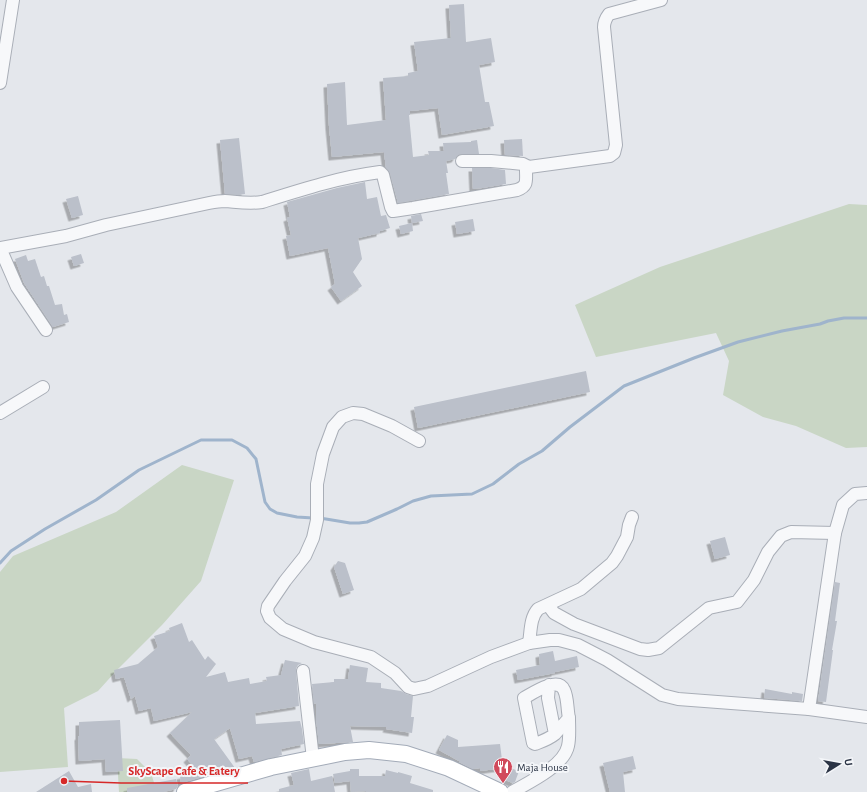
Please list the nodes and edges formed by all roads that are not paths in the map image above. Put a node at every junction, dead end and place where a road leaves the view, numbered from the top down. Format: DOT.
graph roads {
  1 [pos="13,0"];
  2 [pos="661,0"];
  3 [pos="0,83"];
  4 [pos="462,161"];
  5 [pos="529,167"];
  6 [pos="0,248"];
  7 [pos="46,330"];
  8 [pos="43,386"];
  9 [pos="0,414"];
  10 [pos="419,441"];
  11 [pos="867,493"];
  12 [pos="632,517"];
  13 [pos="835,533"];
  14 [pos="548,605"];
  15 [pos="529,643"];
  16 [pos="303,671"];
  17 [pos="549,684"];
  18 [pos="809,709"];
  19 [pos="867,717"];
  20 [pos="569,718"];
  21 [pos="555,734"];
  22 [pos="313,759"];
  23 [pos="216,788"];
  24 [pos="185,792"];
  25 [pos="500,792"];
  26 [pos="512,792"];
  1 -- 3 [label="street"];
  2 -- 5 [label="street"];
  4 -- 5 [label="street"];
  5 -- 6 [label="street"];
  6 -- 7 [label="street"];
  8 -- 9 [label="street"];
  10 -- 15 [label="street"];
  11 -- 13 [label="street"];
  12 -- 14 [label="street"];
  13 -- 14 [label="street"];
  13 -- 18 [label="street"];
  14 -- 15 [label="street"];
  15 -- 18 [label="street"];
  16 -- 22 [label="street"];
  17 -- 20 [label="street"];
  17 -- 21 [label="street"];
  17 -- 21 [label="street"];
  18 -- 19 [label="street"];
  20 -- 21 [label="street"];
  20 -- 26 [label="street"];
  22 -- 23 [label="main road"];
  22 -- 25 [label="main road"];
  23 -- 24 [label="main road"];
}
